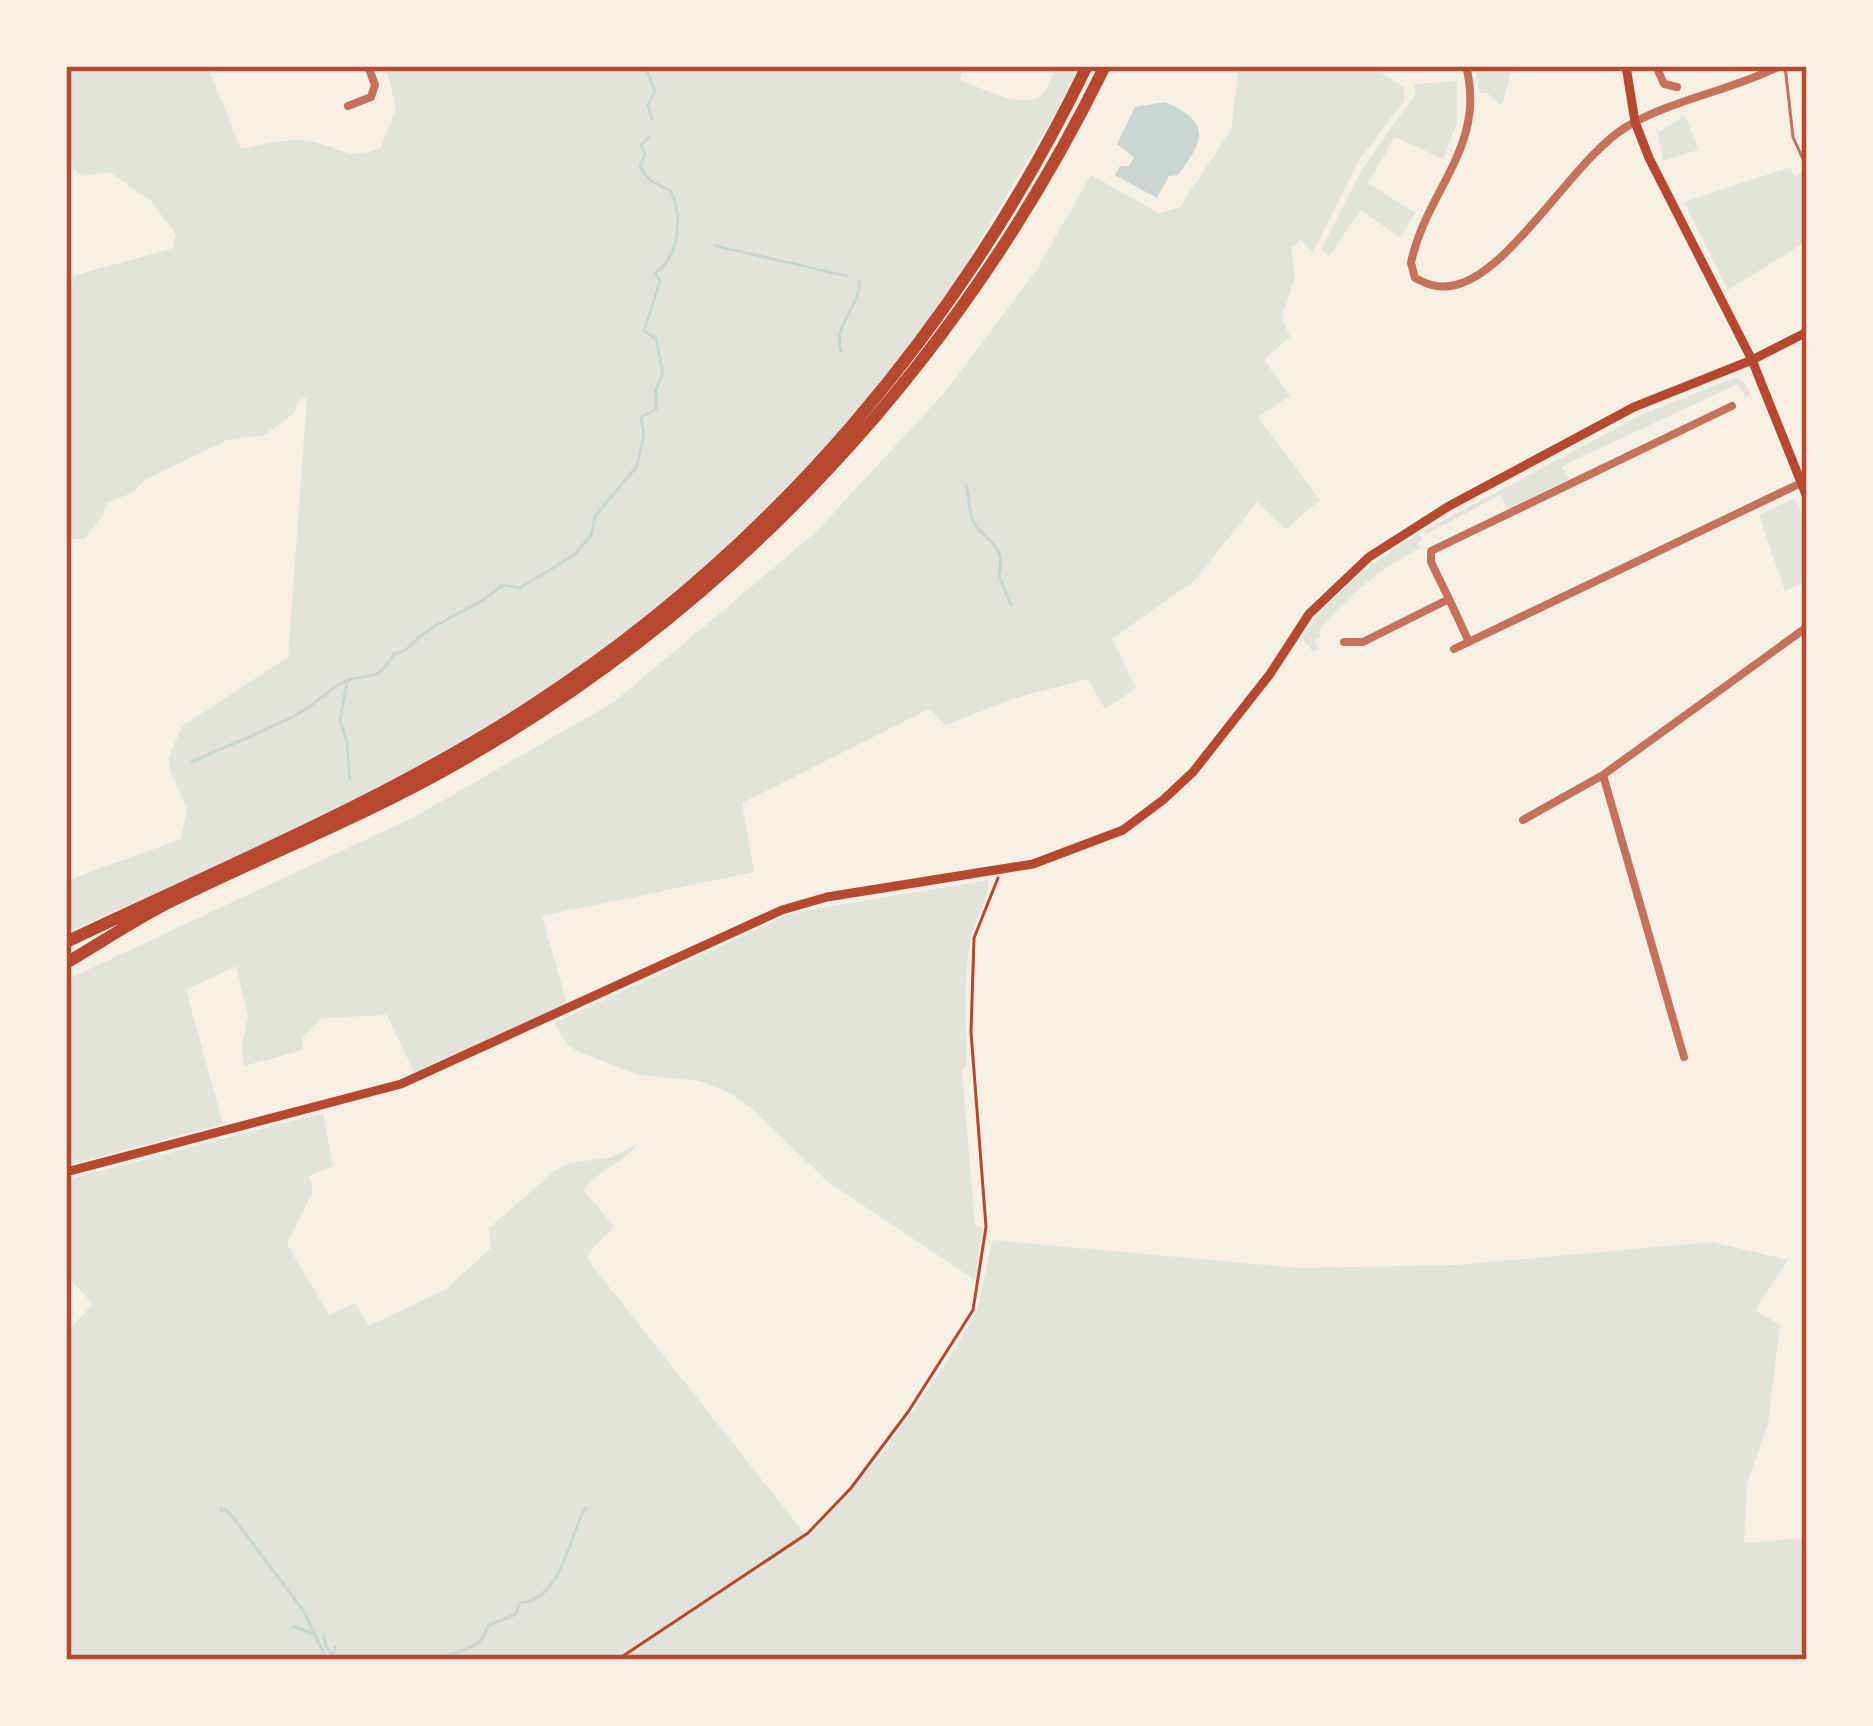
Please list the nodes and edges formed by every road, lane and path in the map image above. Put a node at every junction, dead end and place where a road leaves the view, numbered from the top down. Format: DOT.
graph roads {
  1 [pos="368,66"];
  2 [pos="1087,66"];
  3 [pos="1105,66"];
  4 [pos="1466,66"];
  5 [pos="1626,66"];
  6 [pos="1656,66"];
  7 [pos="1782,66"];
  8 [pos="1677,87"];
  9 [pos="348,106"];
  10 [pos="1635,122"];
  11 [pos="1807,168"];
  12 [pos="1807,332"];
  13 [pos="1752,360"];
  14 [pos="1732,406"];
  15 [pos="1801,483"];
  16 [pos="1807,497"];
  17 [pos="1449,598"];
  18 [pos="1807,627"];
  19 [pos="1469,641"];
  20 [pos="1344,642"];
  21 [pos="1454,649"];
  22 [pos="1604,775"];
  23 [pos="1523,820"];
  24 [pos="1001,869"];
  25 [pos="66,942"];
  26 [pos="66,963"];
  27 [pos="1684,1058"];
  28 [pos="66,1172"];
  29 [pos="617,1660"];
  1 -- 9 [label="street"];
  2 -- 25 [label="highway"];
  3 -- 26 [label="highway"];
  4 -- 10 [label="street"];
  5 -- 10 [label="main road"];
  6 -- 8 [label="street"];
  7 -- 10 [label="street"];
  7 -- 11 [label="lane"];
  10 -- 13 [label="main road"];
  12 -- 13 [label="main road"];
  13 -- 15 [label="main road"];
  13 -- 24 [label="main road"];
  14 -- 17 [label="street"];
  15 -- 16 [label="main road"];
  15 -- 19 [label="street"];
  17 -- 19 [label="street"];
  17 -- 20 [label="street"];
  18 -- 22 [label="street"];
  19 -- 21 [label="street"];
  22 -- 23 [label="street"];
  22 -- 27 [label="street"];
  24 -- 28 [label="main road"];
  24 -- 29 [label="path"];
}
